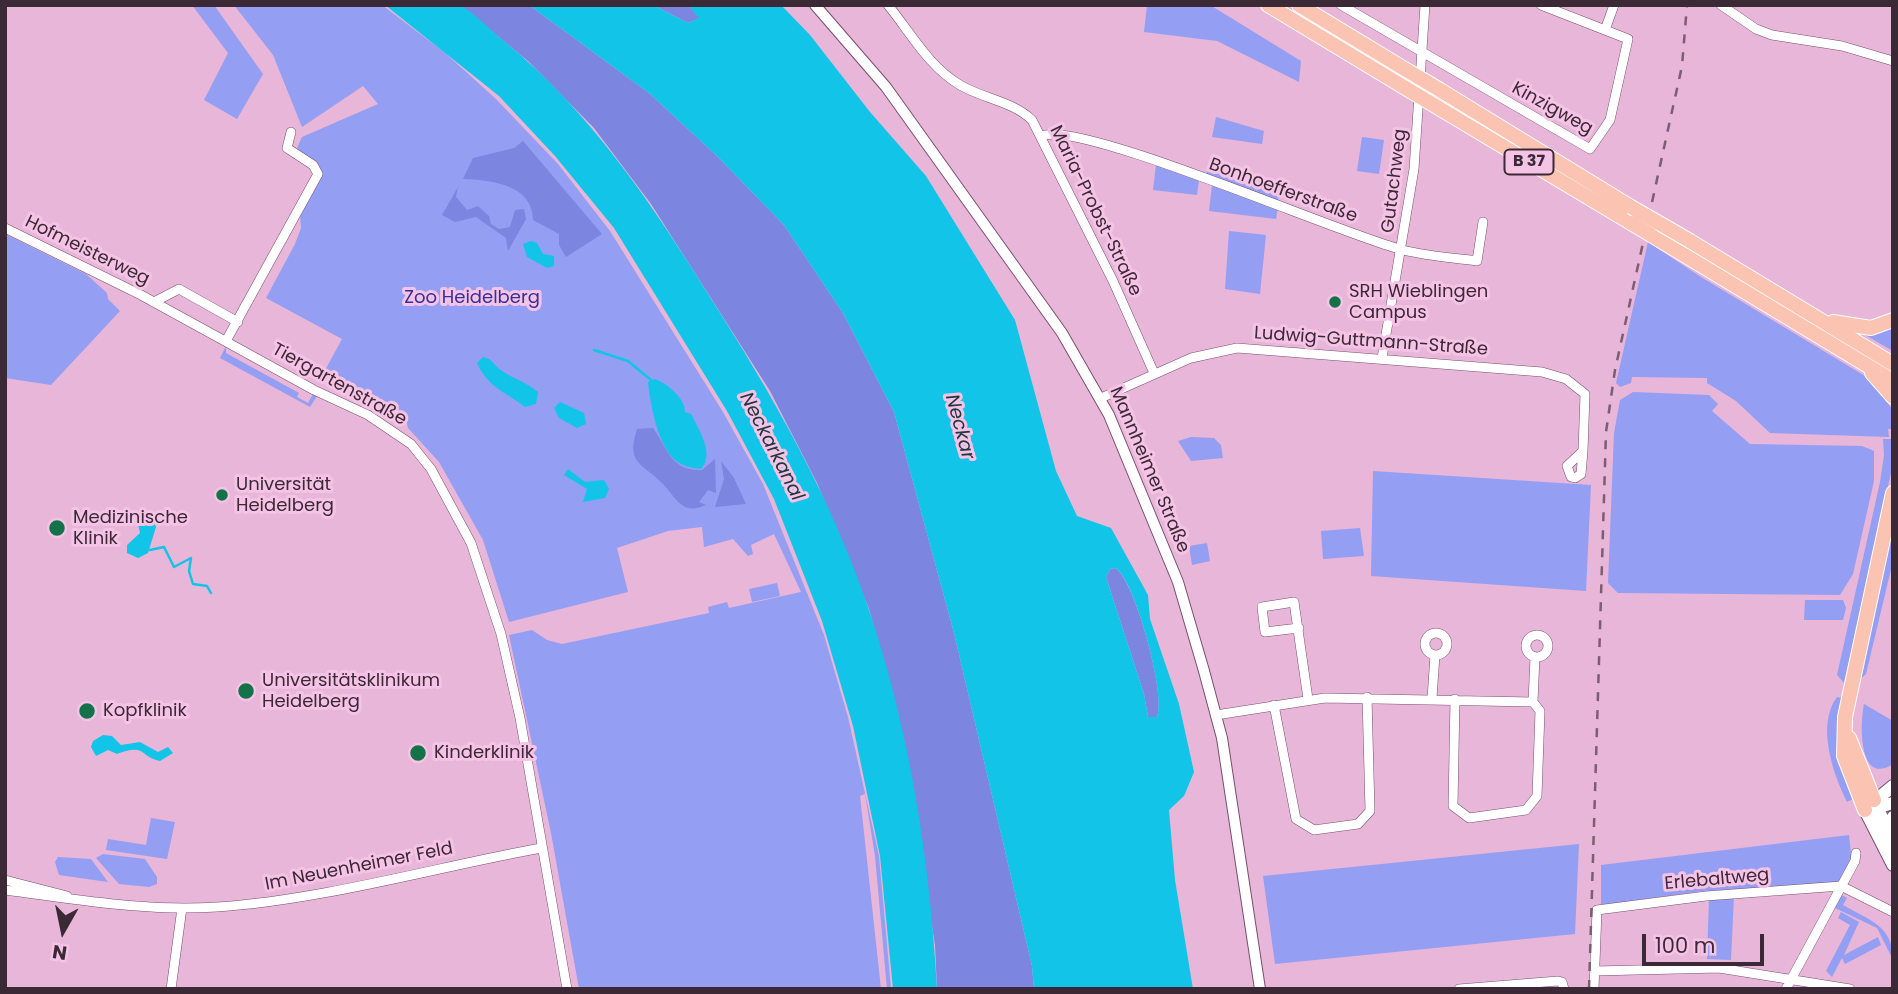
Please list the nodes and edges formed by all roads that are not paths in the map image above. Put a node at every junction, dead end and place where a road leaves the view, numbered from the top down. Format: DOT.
graph roads {
  1 [pos="815,5"];
  2 [pos="888,5"];
  3 [pos="1268,5"];
  4 [pos="1299,5"];
  5 [pos="1341,5"];
  6 [pos="1425,5"];
  7 [pos="1541,5"];
  8 [pos="1614,5"];
  9 [pos="1721,5"];
  10 [pos="1605,30"];
  11 [pos="1423,54"];
  12 [pos="1893,61"];
  13 [pos="291,132"];
  14 [pos="1042,136"];
  15 [pos="1483,222"];
  16 [pos="5,228"];
  17 [pos="1402,250"];
  18 [pos="155,302"];
  19 [pos="1816,317"];
  20 [pos="1893,320"];
  21 [pos="238,322"];
  22 [pos="226,341"];
  23 [pos="1381,358"];
  24 [pos="1862,362"];
  25 [pos="1893,363"];
  26 [pos="1154,373"];
  27 [pos="1893,381"];
  28 [pos="1101,397"];
  29 [pos="1893,397"];
  30 [pos="1583,451"];
  31 [pos="1893,493"];
  32 [pos="1299,628"];
  33 [pos="1435,655"];
  34 [pos="1535,657"];
  35 [pos="1367,697"];
  36 [pos="1432,698"];
  37 [pos="1455,698"];
  38 [pos="1308,699"];
  39 [pos="1533,702"];
  40 [pos="1274,705"];
  41 [pos="1216,715"];
  42 [pos="1845,726"];
  43 [pos="1864,779"];
  44 [pos="1893,785"];
  45 [pos="1893,803"];
  46 [pos="1872,806"];
  47 [pos="1893,817"];
  48 [pos="1893,827"];
  49 [pos="1893,842"];
  50 [pos="541,848"];
  51 [pos="1856,853"];
  52 [pos="1893,865"];
  53 [pos="5,880"];
  54 [pos="1841,886"];
  55 [pos="5,890"];
  56 [pos="72,898"];
  57 [pos="182,908"];
  58 [pos="1888,910"];
  59 [pos="1595,971"];
  60 [pos="1789,984"];
  61 [pos="1563,985"];
  62 [pos="171,989"];
  63 [pos="567,989"];
  64 [pos="1260,989"];
  65 [pos="1459,989"];
  66 [pos="1594,989"];
  67 [pos="1850,989"];
  1 -- 28 [label="street, Mannheimer Straße"];
  2 -- 14 [label="street, Maria-Probst-Straße"];
  3 -- 24 [label="highway, B 37, bridge"];
  4 -- 19 [label="highway, B 37, bridge"];
  5 -- 11 [label="street"];
  6 -- 11 [label="street, Gutachweg"];
  7 -- 10 [label="street"];
  8 -- 10 [label="street"];
  9 -- 12 [label="street"];
  10 -- 11 [label="street, Kinzigweg"];
  11 -- 17 [label="street, Gutachweg"];
  13 -- 21 [label="street"];
  14 -- 17 [label="street, Bonhoefferstraße"];
  14 -- 26 [label="street, Maria-Probst-Straße"];
  15 -- 17 [label="street, Bonhoefferstraße"];
  16 -- 18 [label="street, Hofmeisterweg"];
  17 -- 23 [label="street, Gutachweg"];
  18 -- 21 [label="street, Hofmeisterweg"];
  18 -- 22 [label="street, Hofmeisterweg"];
  19 -- 20 [label="highway, B 37"];
  19 -- 25 [label="highway, B 37"];
  21 -- 22 [label="street"];
  22 -- 50 [label="street, Tiergartenstraße"];
  23 -- 26 [label="street, Ludwig-Guttmann-Straße"];
  23 -- 30 [label="street, Ludwig-Guttmann-Straße"];
  24 -- 27 [label="highway, B 37"];
  24 -- 29 [label="highway"];
  26 -- 28 [label="street, Ludwig-Guttmann-Straße"];
  28 -- 41 [label="street, Mannheimer Straße"];
  31 -- 42 [label="highway"];
  32 -- 32 [label="street"];
  32 -- 38 [label="street"];
  33 -- 36 [label="street"];
  34 -- 39 [label="street"];
  35 -- 36 [label="street"];
  35 -- 38 [label="street"];
  35 -- 40 [label="street"];
  36 -- 37 [label="street"];
  37 -- 39 [label="street"];
  37 -- 39 [label="street"];
  38 -- 40 [label="street"];
  40 -- 41 [label="street"];
  41 -- 64 [label="street, Mannheimer Straße"];
  42 -- 43 [label="highway"];
  42 -- 46 [label="highway"];
  43 -- 44 [label="main road"];
  43 -- 46 [label="highway"];
  44 -- 46 [label="main road"];
  45 -- 46 [label="main road"];
  46 -- 49 [label="main road"];
  46 -- 52 [label="main road"];
  47 -- 48 [label="main road"];
  50 -- 57 [label="street, Im Neuenheimer Feld"];
  50 -- 63 [label="street, Tiergartenstraße"];
  51 -- 54 [label="street"];
  53 -- 56 [label="street, Im Neuenheimer Feld"];
  54 -- 58 [label="street"];
  54 -- 59 [label="street, Erlebaltweg"];
  54 -- 60 [label="street"];
  55 -- 56 [label="street, Im Neuenheimer Feld"];
  56 -- 57 [label="street, Im Neuenheimer Feld"];
  57 -- 62 [label="street"];
  59 -- 60 [label="street"];
  59 -- 66 [label="street"];
  60 -- 67 [label="street"];
  61 -- 65 [label="street"];
}
